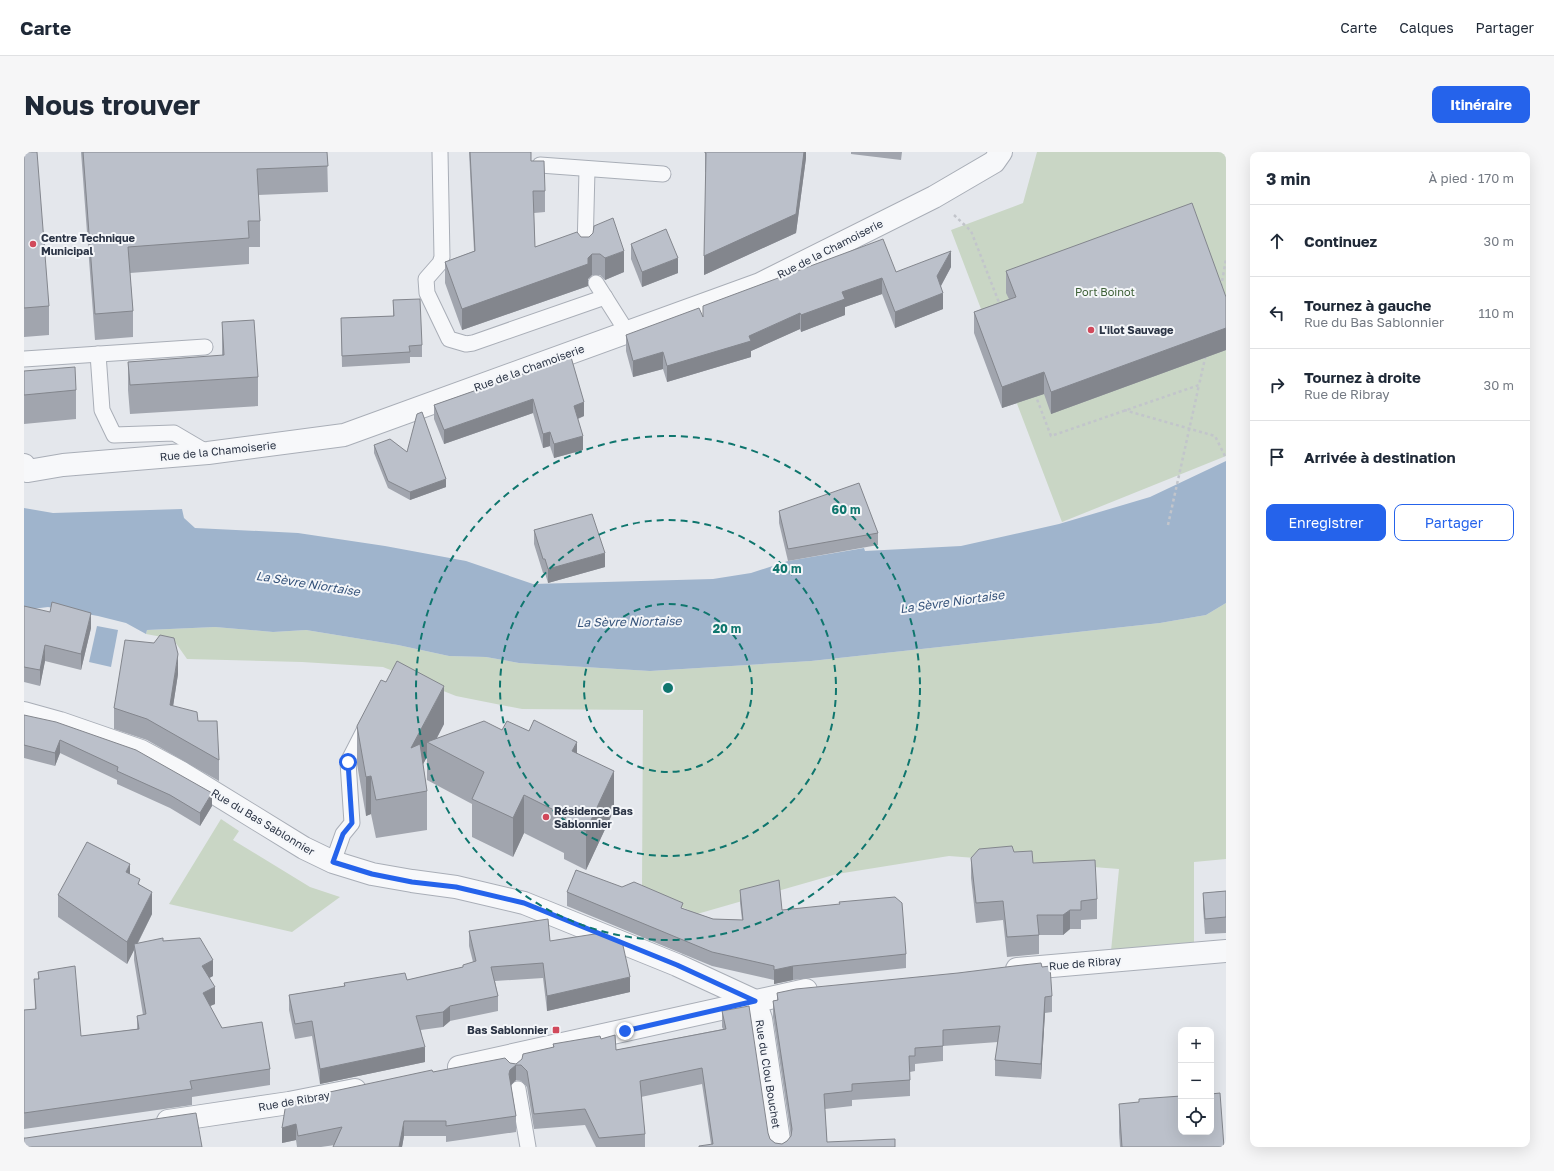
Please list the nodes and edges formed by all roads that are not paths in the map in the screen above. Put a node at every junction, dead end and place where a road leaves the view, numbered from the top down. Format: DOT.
graph roads {
  1 [pos="440,152"];
  2 [pos="1002,152"];
  3 [pos="540,165"];
  4 [pos="587,170"];
  5 [pos="663,174"];
  6 [pos="585,250"];
  7 [pos="596,283"];
  8 [pos="605,297"];
  9 [pos="628,332"];
  10 [pos="206,347"];
  11 [pos="98,354"];
  12 [pos="24,359"];
  13 [pos="208,453"];
  14 [pos="25,469"];
  15 [pos="374,711"];
  16 [pos="24,714"];
  17 [pos="333,862"];
  18 [pos="1226,951"];
  19 [pos="997,971"];
  20 [pos="823,988"];
  21 [pos="755,1001"];
  22 [pos="442,1071"];
  23 [pos="372,1086"];
  24 [pos="518,1089"];
  25 [pos="149,1123"];
  26 [pos="528,1147"];
  27 [pos="780,1147"];
  1 -- 8 [label="lane"];
  2 -- 9 [label="street, Rue de la Chamoiserie"];
  3 -- 4 [label="lane"];
  4 -- 5 [label="lane"];
  4 -- 6 [label="lane"];
  7 -- 8 [label="lane"];
  8 -- 9 [label="lane"];
  9 -- 13 [label="street, Rue de la Chamoiserie"];
  10 -- 11 [label="lane"];
  11 -- 12 [label="lane"];
  11 -- 13 [label="lane"];
  13 -- 14 [label="street, Rue de la Chamoiserie"];
  15 -- 17 [label="lane"];
  16 -- 17 [label="street, Rue du Bas Sablonnier"];
  17 -- 21 [label="street, Rue du Bas Sablonnier"];
  18 -- 19 [label="street, Rue de Ribray"];
  20 -- 21 [label="street"];
  21 -- 22 [label="street"];
  21 -- 27 [label="street, Rue du Clou Bouchet"];
  23 -- 25 [label="street, Rue de Ribray"];
  24 -- 26 [label="lane"];
}
